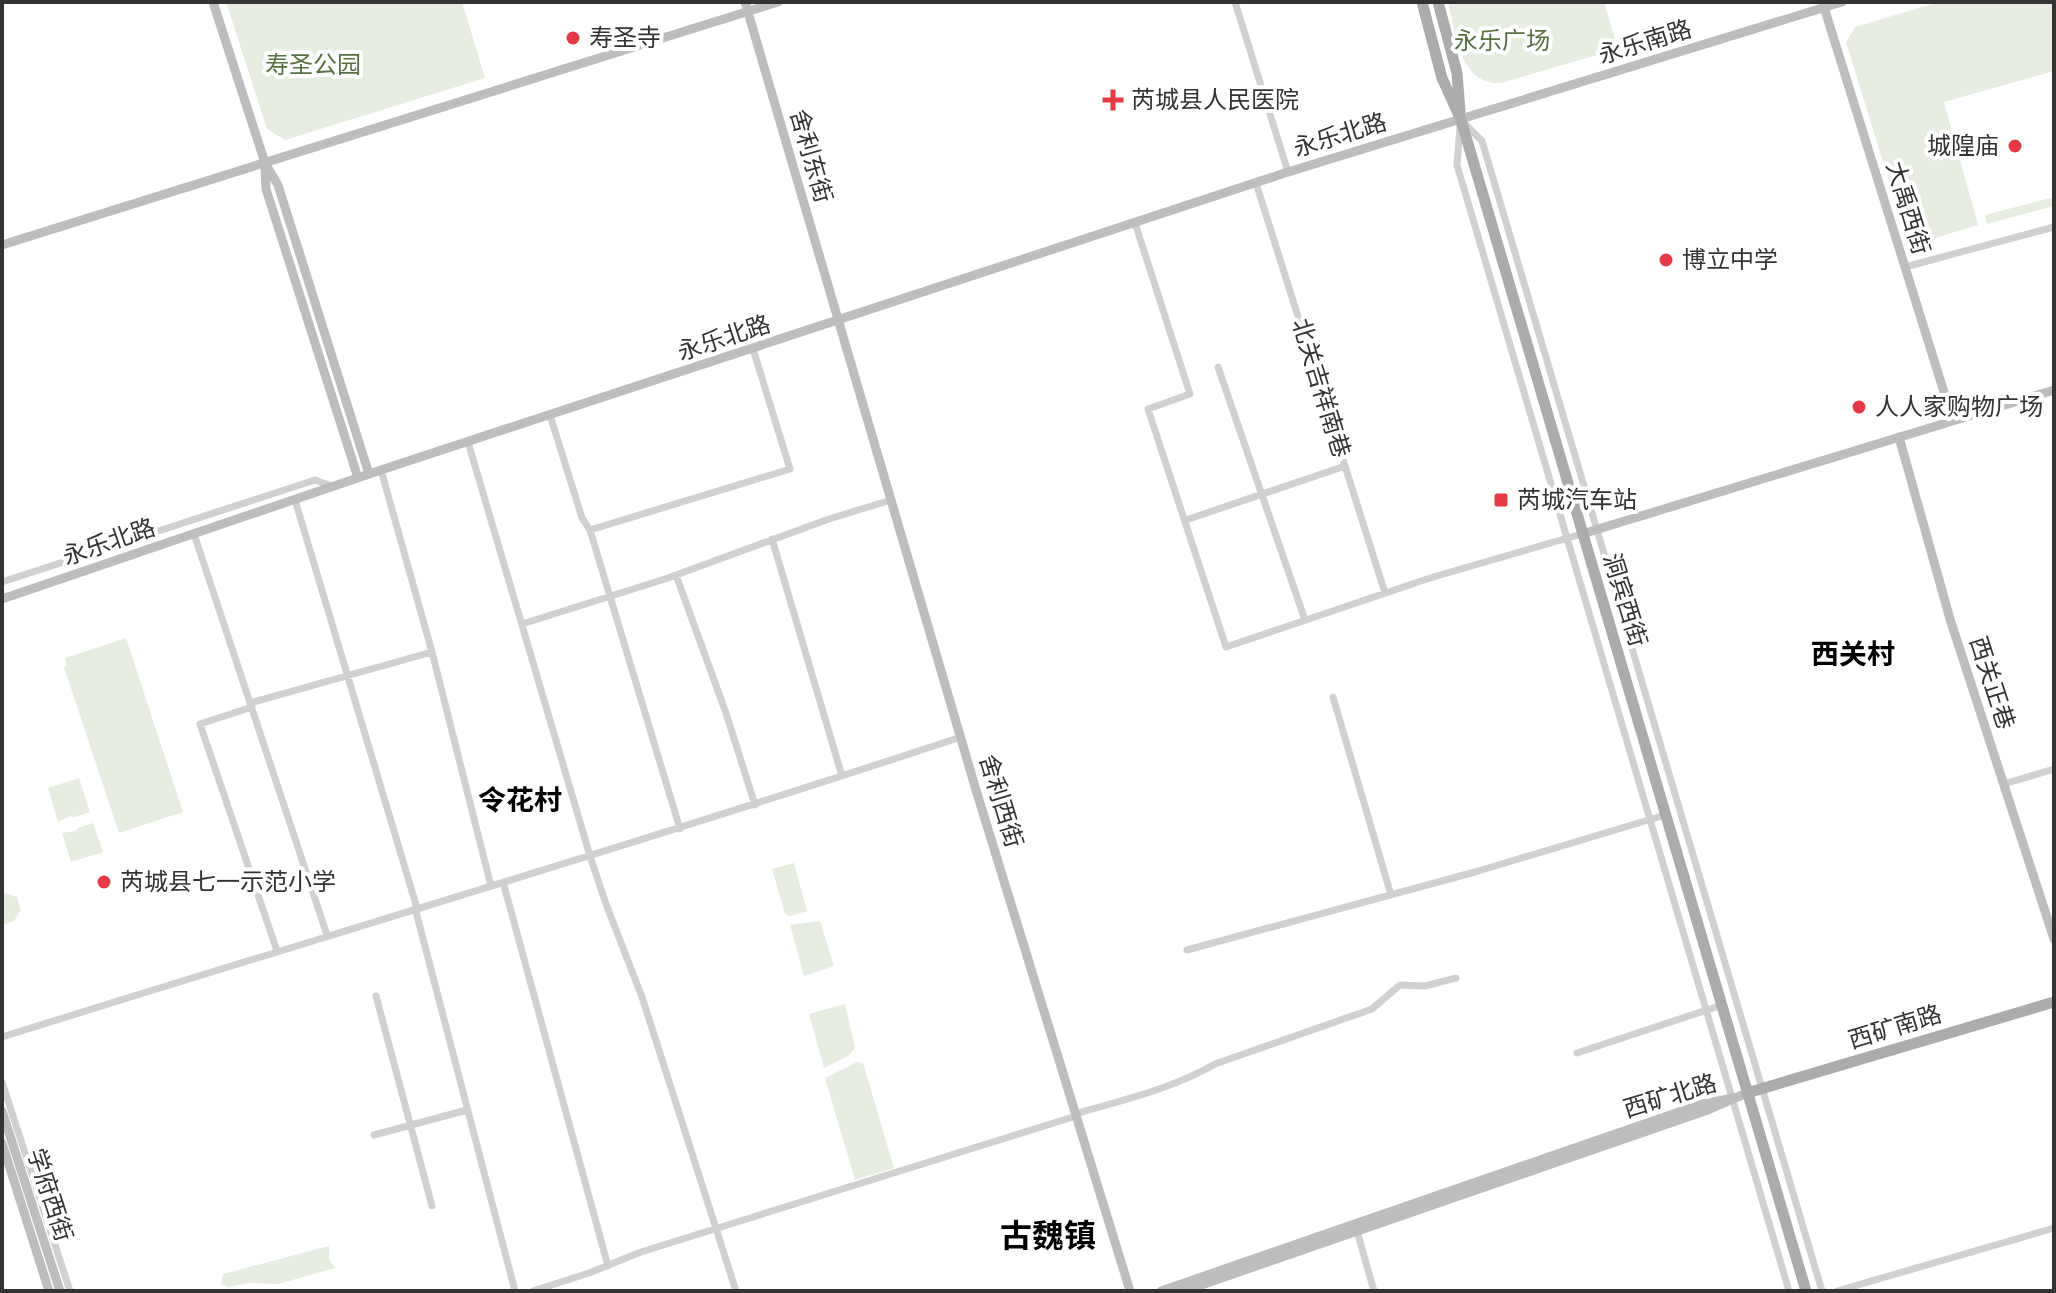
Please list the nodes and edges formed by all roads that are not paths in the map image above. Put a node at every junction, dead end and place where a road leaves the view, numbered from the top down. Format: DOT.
graph roads {
  1 [pos="213,2"];
  2 [pos="778,2"];
  3 [pos="1235,2"];
  4 [pos="1422,2"];
  5 [pos="1438,2"];
  6 [pos="1842,2"];
  7 [pos="1824,5"];
  8 [pos="747,7"];
  9 [pos="1461,120"];
  10 [pos="265,163"];
  11 [pos="1288,172"];
  12 [pos="1256,183"];
  13 [pos="1135,223"];
  14 [pos="2054,227"];
  15 [pos="2,245"];
  16 [pos="1905,267"];
  17 [pos="839,321"];
  18 [pos="753,349"];
  19 [pos="1218,367"];
  20 [pos="2054,390"];
  21 [pos="550,415"];
  22 [pos="1953,421"];
  23 [pos="1899,437"];
  24 [pos="468,442"];
  25 [pos="1345,466"];
  26 [pos="381,470"];
  27 [pos="369,474"];
  28 [pos="358,478"];
  29 [pos="334,486"];
  30 [pos="1262,494"];
  31 [pos="295,500"];
  32 [pos="891,500"];
  33 [pos="1186,520"];
  34 [pos="590,530"];
  35 [pos="1588,532"];
  36 [pos="194,534"];
  37 [pos="1568,538"];
  38 [pos="772,539"];
  39 [pos="676,575"];
  40 [pos="2,582"];
  41 [pos="1385,593"];
  42 [pos="610,596"];
  43 [pos="2,599"];
  44 [pos="1305,620"];
  45 [pos="522,624"];
  46 [pos="432,652"];
  47 [pos="348,676"];
  48 [pos="1333,697"];
  49 [pos="251,705"];
  50 [pos="961,737"];
  51 [pos="2054,769"];
  52 [pos="842,776"];
  53 [pos="2004,784"];
  54 [pos="755,805"];
  55 [pos="1665,815"];
  56 [pos="1650,819"];
  57 [pos="680,829"];
  58 [pos="590,856"];
  59 [pos="503,882"];
  60 [pos="491,886"];
  61 [pos="1391,895"];
  62 [pos="416,908"];
  63 [pos="327,935"];
  64 [pos="2054,939"];
  65 [pos="1187,950"];
  66 [pos="277,951"];
  67 [pos="1456,978"];
  68 [pos="376,996"];
  69 [pos="2054,1002"];
  70 [pos="1722,1005"];
  71 [pos="1707,1010"];
  72 [pos="2,1037"];
  73 [pos="1577,1053"];
  74 [pos="2,1082"];
  75 [pos="1761,1089"];
  76 [pos="1747,1093"];
  77 [pos="1733,1098"];
  78 [pos="467,1110"];
  79 [pos="2,1111"];
  80 [pos="1076,1115"];
  81 [pos="411,1125"];
  82 [pos="374,1135"];
  83 [pos="2,1143"];
  84 [pos="432,1206"];
  85 [pos="716,1228"];
  86 [pos="2054,1228"];
  87 [pos="1357,1231"];
  88 [pos="608,1266"];
  89 [pos="49,1291"];
  90 [pos="60,1291"];
  91 [pos="70,1291"];
  92 [pos="515,1291"];
  93 [pos="533,1291"];
  94 [pos="736,1291"];
  95 [pos="1130,1291"];
  96 [pos="1161,1291"];
  97 [pos="1184,1291"];
  98 [pos="1374,1291"];
  99 [pos="1789,1291"];
  100 [pos="1806,1291"];
  101 [pos="1822,1291"];
  102 [pos="1837,1291"];
  1 -- 10 [label="street"];
  2 -- 8 [label="street"];
  3 -- 11 [label="street"];
  4 -- 9 [label="main road"];
  5 -- 9 [label="main road"];
  6 -- 7 [label="street, 永乐南路"];
  7 -- 9 [label="street, 永乐南路"];
  7 -- 16 [label="street, 大禹西街"];
  8 -- 10 [label="street"];
  8 -- 17 [label="street, 舍利东街"];
  9 -- 11 [label="street, 永乐北路"];
  9 -- 35 [label="main road, 洞宾西街"];
  9 -- 37 [label="street"];
  10 -- 15 [label="street"];
  10 -- 27 [label="street"];
  10 -- 28 [label="street"];
  11 -- 12 [label="street, 永乐北路"];
  12 -- 13 [label="street, 永乐北路"];
  12 -- 25 [label="street, 北关吉祥南巷"];
  13 -- 17 [label="street, 永乐北路"];
  13 -- 33 [label="street"];
  14 -- 16 [label="street"];
  16 -- 22 [label="street, 大禹西街"];
  17 -- 18 [label="street, 永乐北路"];
  17 -- 32 [label="street, 舍利西街"];
  18 -- 21 [label="street, 永乐北路"];
  18 -- 34 [label="street"];
  19 -- 30 [label="street"];
  20 -- 22 [label="street"];
  21 -- 24 [label="street, 永乐北路"];
  21 -- 34 [label="street"];
  22 -- 23 [label="street"];
  23 -- 35 [label="street"];
  23 -- 53 [label="street, 西关正巷"];
  24 -- 26 [label="street, 永乐北路"];
  24 -- 45 [label="street"];
  25 -- 30 [label="street"];
  25 -- 41 [label="street, 北关吉祥南巷"];
  26 -- 27 [label="street, 永乐北路"];
  26 -- 46 [label="street"];
  27 -- 28 [label="street, 永乐北路"];
  28 -- 29 [label="street, 永乐北路"];
  29 -- 31 [label="street, 永乐北路"];
  29 -- 40 [label="street"];
  30 -- 33 [label="street"];
  30 -- 44 [label="street"];
  31 -- 36 [label="street, 永乐北路"];
  31 -- 47 [label="street"];
  32 -- 38 [label="street"];
  32 -- 50 [label="street, 舍利西街"];
  33 -- 44 [label="street"];
  34 -- 42 [label="street"];
  35 -- 37 [label="street"];
  35 -- 55 [label="main road, 洞宾西街"];
  35 -- 75 [label="street"];
  36 -- 43 [label="street, 永乐北路"];
  36 -- 49 [label="street"];
  37 -- 41 [label="street"];
  37 -- 56 [label="street"];
  38 -- 39 [label="street"];
  38 -- 52 [label="street"];
  39 -- 42 [label="street"];
  39 -- 54 [label="street"];
  41 -- 44 [label="street"];
  42 -- 45 [label="street"];
  42 -- 57 [label="street"];
  45 -- 58 [label="street"];
  46 -- 47 [label="street"];
  46 -- 60 [label="street"];
  47 -- 49 [label="street"];
  47 -- 62 [label="street"];
  48 -- 61 [label="street"];
  49 -- 63 [label="street"];
  49 -- 66 [label="street"];
  50 -- 52 [label="street"];
  50 -- 80 [label="street, 舍利西街"];
  51 -- 53 [label="street"];
  52 -- 54 [label="street"];
  53 -- 64 [label="street, 西关正巷"];
  54 -- 57 [label="street"];
  55 -- 56 [label="street"];
  55 -- 70 [label="main road, 洞宾西街"];
  56 -- 61 [label="street"];
  56 -- 71 [label="street"];
  57 -- 58 [label="street"];
  58 -- 59 [label="street"];
  58 -- 85 [label="street"];
  59 -- 60 [label="street"];
  59 -- 88 [label="street"];
  60 -- 62 [label="street"];
  61 -- 65 [label="street"];
  62 -- 63 [label="street"];
  62 -- 78 [label="street"];
  63 -- 66 [label="street"];
  66 -- 72 [label="street"];
  67 -- 80 [label="street"];
  68 -- 81 [label="street"];
  69 -- 75 [label="main road, 西矿南路"];
  70 -- 71 [label="street"];
  70 -- 76 [label="main road, 洞宾西街"];
  71 -- 73 [label="street"];
  71 -- 77 [label="street"];
  74 -- 91 [label="street"];
  75 -- 76 [label="main road, 西矿南路"];
  75 -- 101 [label="street"];
  76 -- 77 [label="street"];
  76 -- 100 [label="main road, 洞宾西街"];
  77 -- 87 [label="street, 西矿北路"];
  77 -- 96 [label="street, 西矿北路"];
  77 -- 99 [label="street"];
  78 -- 81 [label="street"];
  78 -- 92 [label="street"];
  79 -- 90 [label="street, 学府西街"];
  80 -- 85 [label="street"];
  80 -- 95 [label="street, 舍利西街"];
  81 -- 82 [label="street"];
  81 -- 84 [label="street"];
  83 -- 89 [label="street, 学府西街"];
  85 -- 88 [label="street"];
  85 -- 94 [label="street"];
  86 -- 102 [label="street"];
  87 -- 97 [label="street, 西矿北路"];
  87 -- 98 [label="street"];
  88 -- 93 [label="street"];
}
